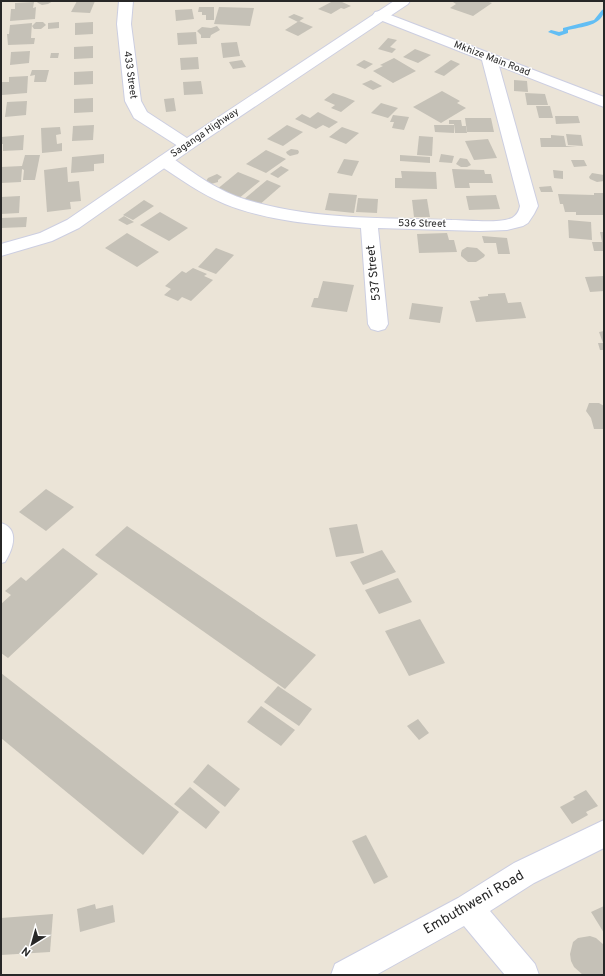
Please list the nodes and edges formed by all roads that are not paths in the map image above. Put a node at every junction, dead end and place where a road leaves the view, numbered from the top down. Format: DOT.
graph roads {
  1 [pos="126,1"];
  2 [pos="403,1"];
  3 [pos="380,15"];
  4 [pos="490,58"];
  5 [pos="604,102"];
  6 [pos="187,145"];
  7 [pos="165,161"];
  8 [pos="369,223"];
  9 [pos="1,250"];
  10 [pos="378,324"];
  11 [pos="1,528"];
  12 [pos="1,558"];
  13 [pos="604,834"];
  14 [pos="468,908"];
  15 [pos="346,975"];
  16 [pos="524,975"];
  1 -- 6 [label="street, 433 Street"];
  2 -- 3 [label="street, Saganga Highway"];
  3 -- 4 [label="street, Mkhize Main Road"];
  3 -- 6 [label="street, Saganga Highway"];
  4 -- 5 [label="street, Mkhize Main Road"];
  4 -- 8 [label="street, 536 Street"];
  6 -- 7 [label="street, Saganga Highway"];
  7 -- 8 [label="street, 536 Street"];
  7 -- 9 [label="street, Saganga Highway"];
  8 -- 10 [label="street, 537 Street"];
  11 -- 12 [label="lane"];
  13 -- 14 [label="street, Embuthweni Road"];
  14 -- 15 [label="street, Embuthweni Road"];
  14 -- 16 [label="street"];
}
